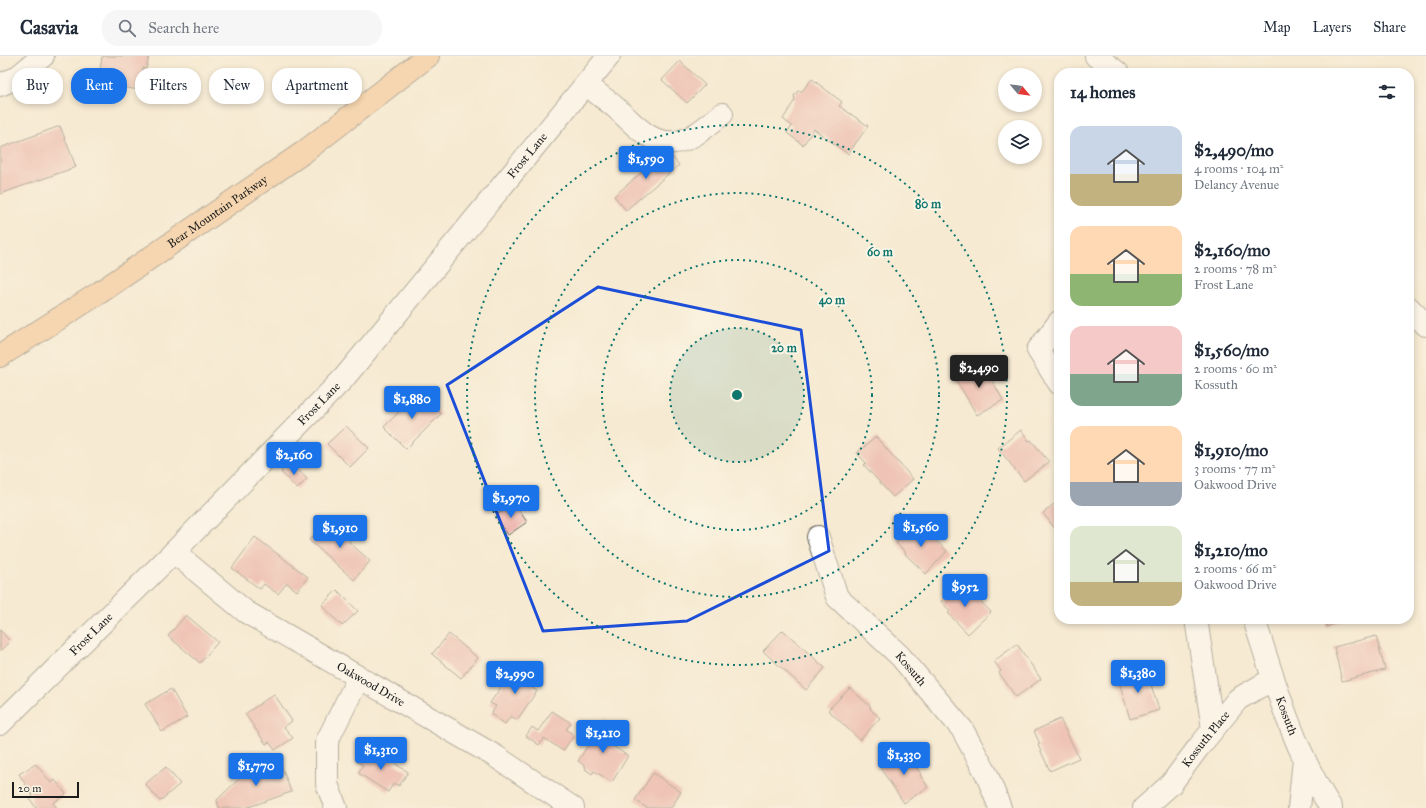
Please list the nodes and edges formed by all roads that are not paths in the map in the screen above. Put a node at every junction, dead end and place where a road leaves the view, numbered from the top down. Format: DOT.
graph roads {
  1 [pos="43,56"];
  2 [pos="428,56"];
  3 [pos="609,56"];
  4 [pos="1096,56"];
  5 [pos="1112,68"];
  6 [pos="586,84"];
  7 [pos="0,85"];
  8 [pos="722,114"];
  9 [pos="1414,313"];
  10 [pos="1426,326"];
  11 [pos="1054,329"];
  12 [pos="0,356"];
  13 [pos="1054,375"];
  14 [pos="818,537"];
  15 [pos="174,552"];
  16 [pos="1197,624"];
  17 [pos="1256,624"];
  18 [pos="359,677"];
  19 [pos="1273,679"];
  20 [pos="0,724"];
  21 [pos="1213,729"];
  22 [pos="1304,759"];
  23 [pos="336,808"];
  24 [pos="573,808"];
  25 [pos="1000,808"];
  26 [pos="1144,808"];
  27 [pos="1299,808"];
  28 [pos="1331,808"];
  1 -- 7 [label="street"];
  2 -- 12 [label="highway, Bear Mountain Parkway"];
  3 -- 6 [label="street, Frost Lane"];
  4 -- 5 [label="street"];
  6 -- 8 [label="street"];
  6 -- 15 [label="street, Frost Lane"];
  9 -- 10 [label="street"];
  11 -- 13 [label="street"];
  14 -- 25 [label="street, Kossuth"];
  15 -- 18 [label="street, Oakwood Drive"];
  15 -- 20 [label="street, Frost Lane"];
  16 -- 21 [label="street"];
  17 -- 19 [label="street, Kossuth"];
  18 -- 23 [label="street"];
  18 -- 24 [label="street, Oakwood Drive"];
  19 -- 21 [label="street, Kossuth Place"];
  19 -- 22 [label="street, Kossuth"];
  21 -- 26 [label="street, Kossuth Place"];
  22 -- 27 [label="street"];
  22 -- 28 [label="street, Kossuth"];
}
